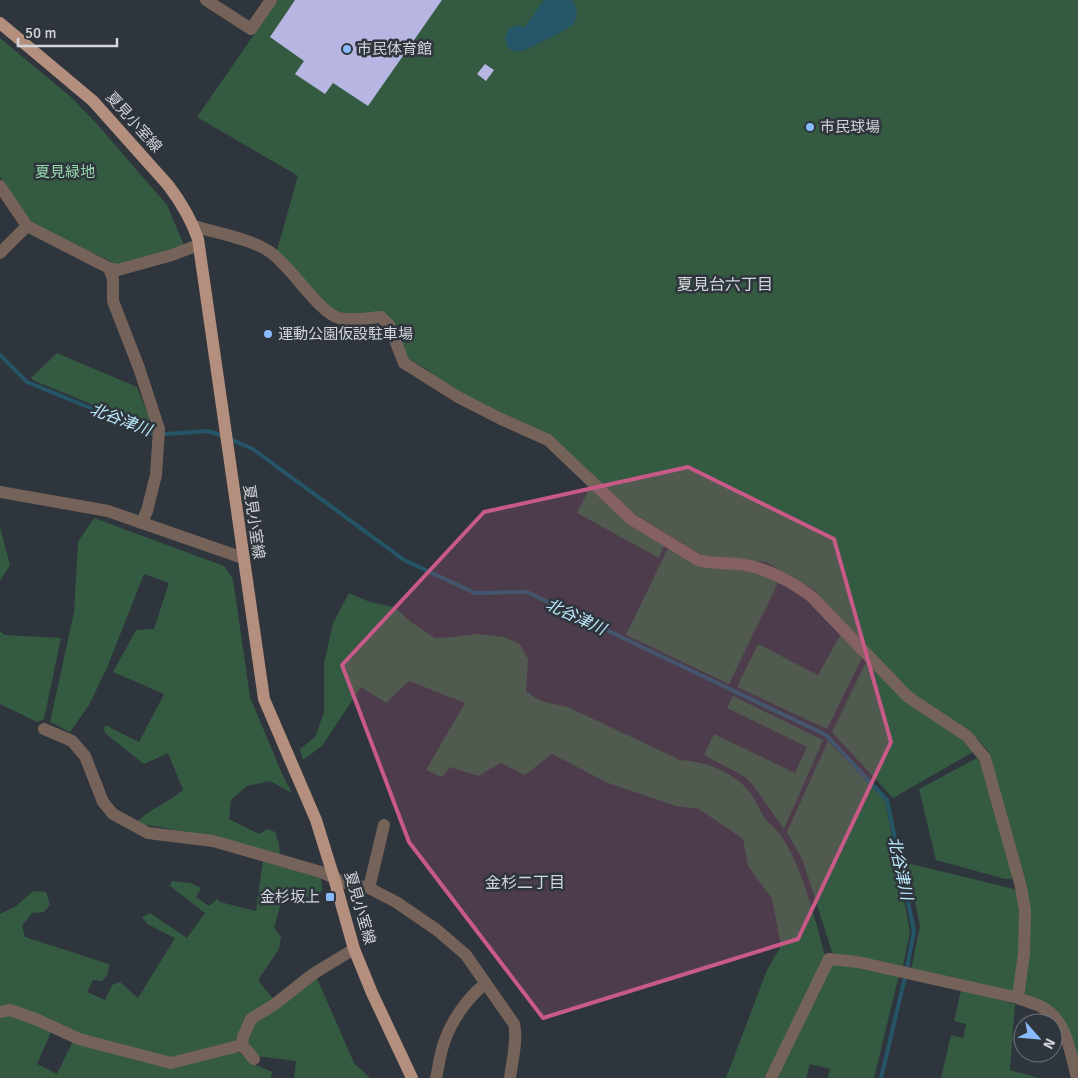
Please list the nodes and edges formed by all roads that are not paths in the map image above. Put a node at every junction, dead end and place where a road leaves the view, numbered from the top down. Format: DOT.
graph roads {
  1 [pos="206,0"];
  2 [pos="268,1"];
  3 [pos="0,23"];
  4 [pos="0,186"];
  5 [pos="27,226"];
  6 [pos="194,226"];
  7 [pos="198,245"];
  8 [pos="0,253"];
  9 [pos="109,268"];
  10 [pos="0,492"];
  11 [pos="141,522"];
  12 [pos="243,558"];
  13 [pos="44,728"];
  14 [pos="384,825"];
  15 [pos="334,878"];
  16 [pos="369,888"];
  17 [pos="354,950"];
  18 [pos="485,984"];
  19 [pos="1018,998"];
  20 [pos="0,1012"];
  21 [pos="242,1045"];
  22 [pos="254,1059"];
  23 [pos="412,1078"];
  24 [pos="436,1078"];
  25 [pos="510,1078"];
  26 [pos="771,1078"];
  27 [pos="1077,1078"];
  1 -- 2 [label="street"];
  3 -- 6 [label="main road, 夏見小室線"];
  4 -- 5 [label="street"];
  5 -- 8 [label="street"];
  5 -- 9 [label="street"];
  6 -- 7 [label="main road, 夏見小室線"];
  6 -- 19 [label="street"];
  7 -- 9 [label="street"];
  7 -- 12 [label="main road, 夏見小室線"];
  9 -- 11 [label="street"];
  10 -- 11 [label="street"];
  11 -- 12 [label="street"];
  12 -- 15 [label="main road, 夏見小室線"];
  13 -- 15 [label="street"];
  14 -- 16 [label="street"];
  15 -- 16 [label="street"];
  15 -- 17 [label="main road, 夏見小室線"];
  16 -- 18 [label="street"];
  17 -- 21 [label="street"];
  17 -- 23 [label="main road, 夏見小室線"];
  18 -- 24 [label="street"];
  18 -- 25 [label="street"];
  19 -- 26 [label="street"];
  19 -- 27 [label="street"];
  20 -- 21 [label="street"];
  21 -- 22 [label="street"];
}
